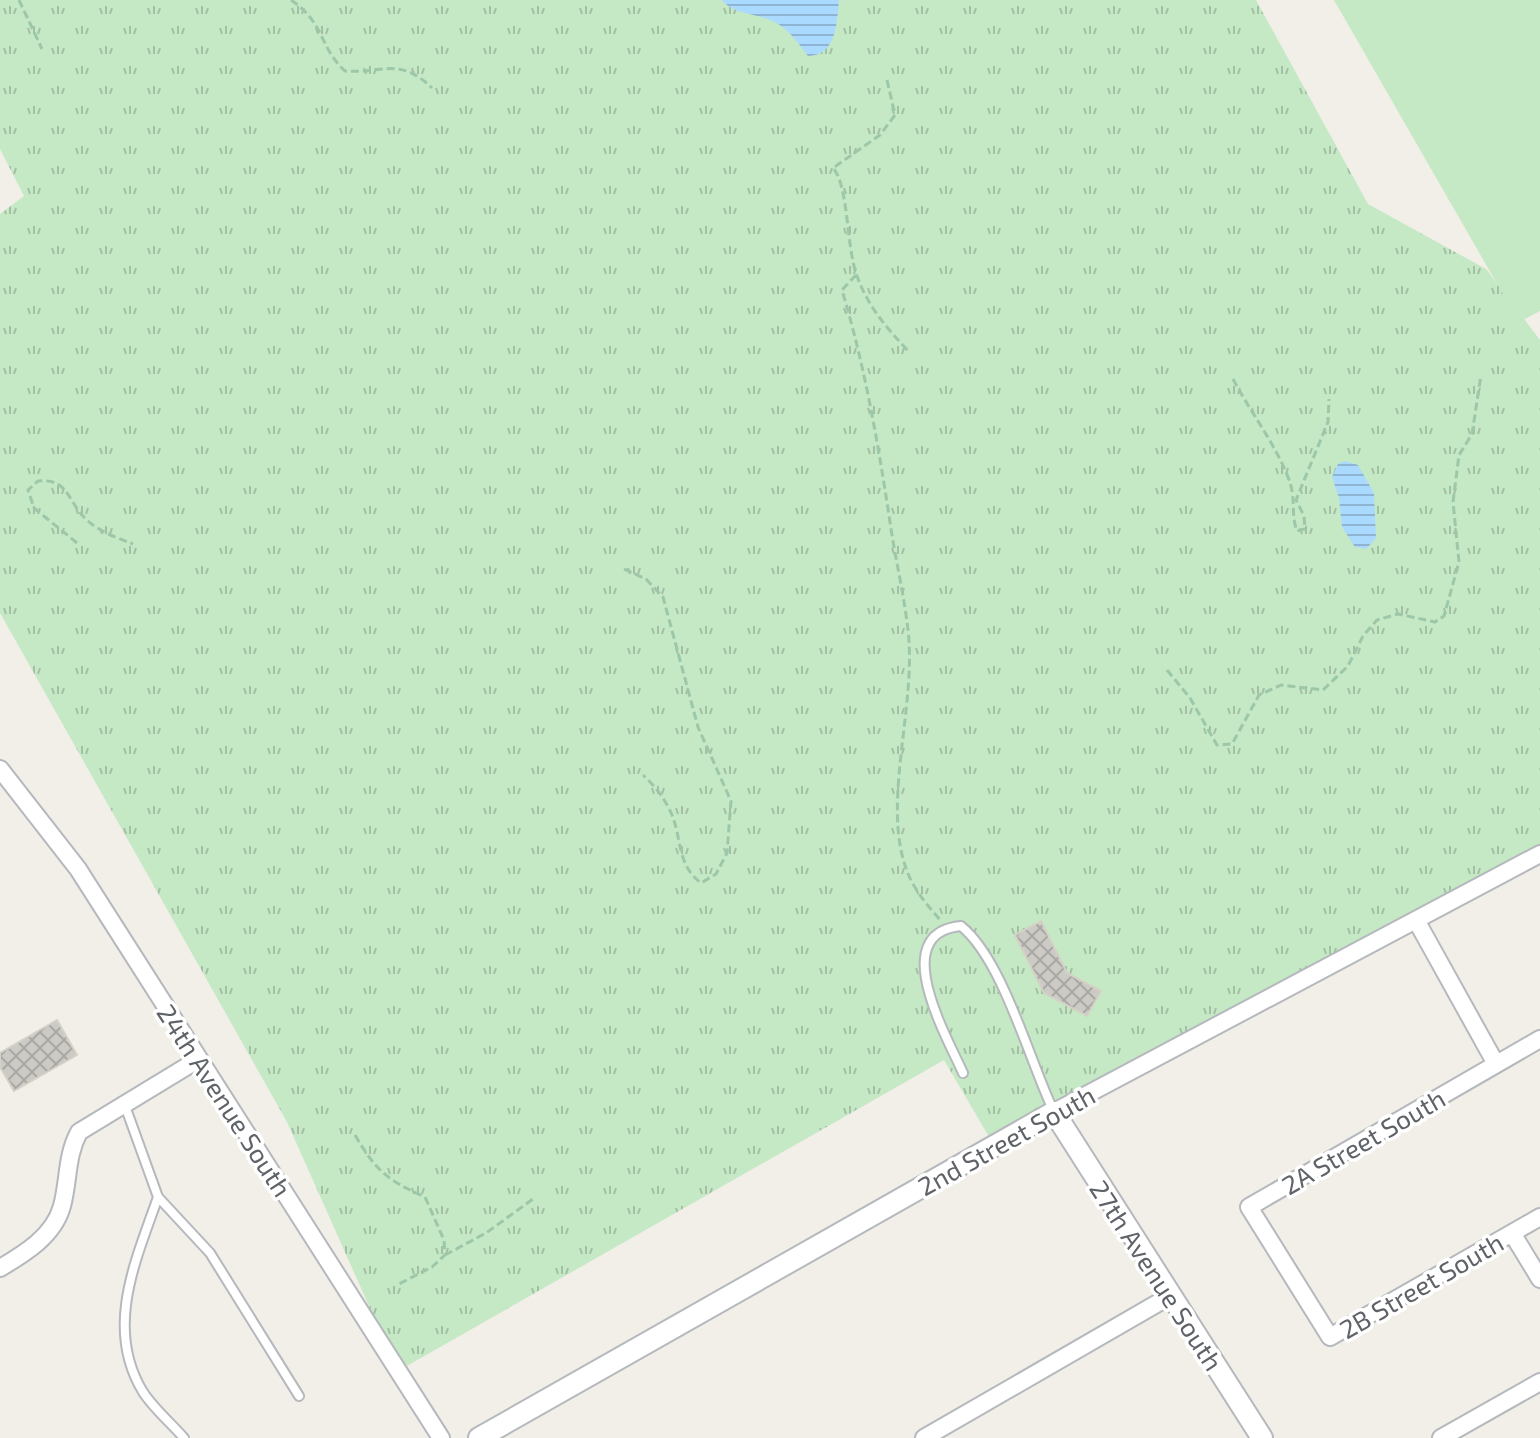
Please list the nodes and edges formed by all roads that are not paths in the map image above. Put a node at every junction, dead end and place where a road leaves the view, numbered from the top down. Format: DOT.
graph roads {
  1 [pos="0,769"];
  2 [pos="1540,854"];
  3 [pos="1416,920"];
  4 [pos="1540,1039"];
  5 [pos="199,1059"];
  6 [pos="1496,1064"];
  7 [pos="963,1073"];
  8 [pos="123,1103"];
  9 [pos="1054,1112"];
  10 [pos="158,1197"];
  11 [pos="1540,1217"];
  12 [pos="1512,1233"];
  13 [pos="0,1268"];
  14 [pos="1289,1268"];
  15 [pos="1540,1279"];
  16 [pos="1170,1296"];
  17 [pos="1540,1382"];
  18 [pos="299,1396"];
  19 [pos="1444,1437"];
  20 [pos="184,1438"];
  21 [pos="441,1438"];
  22 [pos="479,1438"];
  23 [pos="924,1438"];
  24 [pos="1262,1438"];
  1 -- 5 [label="street, 24th Avenue South"];
  2 -- 3 [label="street, 2nd Street South"];
  3 -- 6 [label="street"];
  3 -- 9 [label="street, 2nd Street South"];
  4 -- 6 [label="street, 2A Street South"];
  5 -- 8 [label="street"];
  5 -- 21 [label="street, 24th Avenue South"];
  6 -- 14 [label="street, 2A Street South"];
  7 -- 9 [label="lane"];
  8 -- 10 [label="lane"];
  8 -- 13 [label="street"];
  9 -- 16 [label="street, 27th Avenue South"];
  9 -- 22 [label="street, 2nd Street South"];
  10 -- 18 [label="lane"];
  10 -- 20 [label="lane"];
  11 -- 12 [label="street, 2B Street South"];
  12 -- 14 [label="street, 2B Street South"];
  12 -- 15 [label="street"];
  16 -- 23 [label="street"];
  16 -- 24 [label="street, 27th Avenue South"];
  17 -- 19 [label="street"];
}
